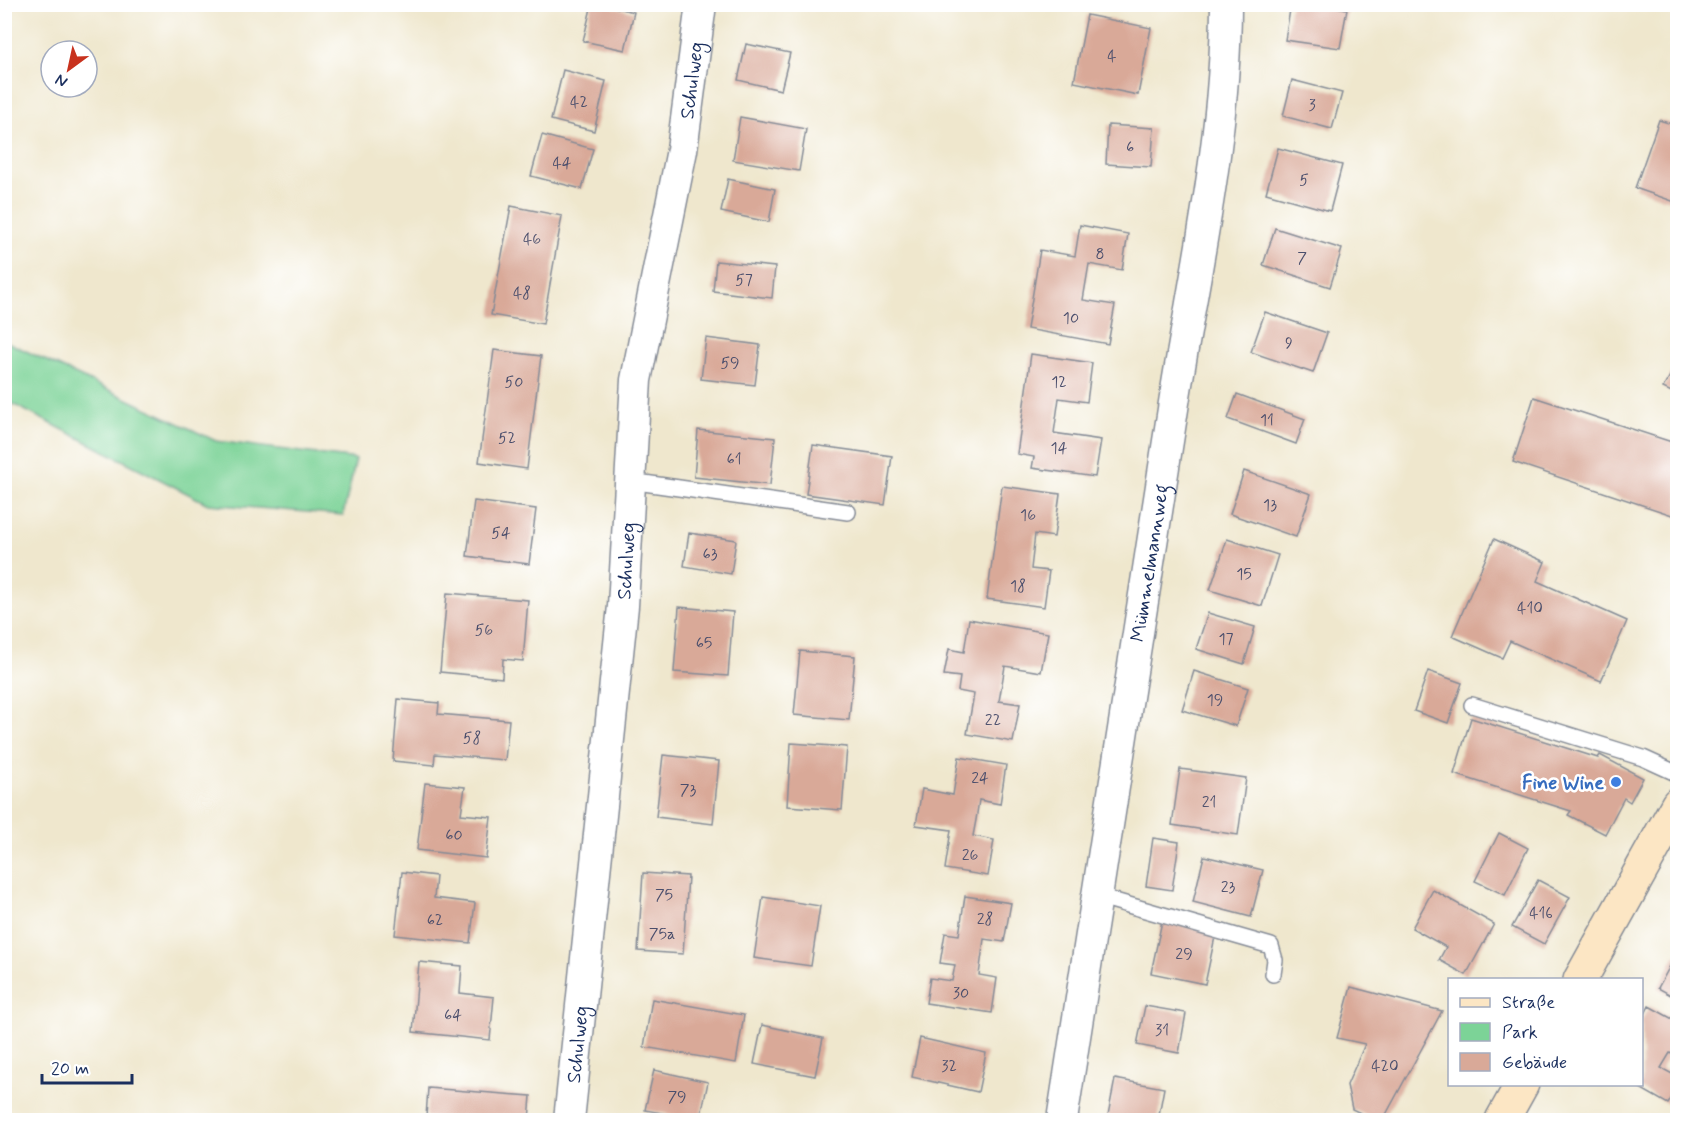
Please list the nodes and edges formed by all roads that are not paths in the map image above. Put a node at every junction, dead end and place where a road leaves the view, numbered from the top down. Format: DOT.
graph roads {
  1 [pos="701,4"];
  2 [pos="1226,4"];
  3 [pos="630,481"];
  4 [pos="848,512"];
  5 [pos="1472,705"];
  6 [pos="1677,774"];
  7 [pos="1677,804"];
  8 [pos="1097,896"];
  9 [pos="1273,974"];
  10 [pos="1581,978"];
  11 [pos="1521,1086"];
  12 [pos="569,1120"];
  13 [pos="1062,1120"];
  14 [pos="1502,1120"];
  1 -- 3 [label="street, Schulweg"];
  2 -- 8 [label="street, Mümmelmannweg"];
  3 -- 4 [label="lane"];
  3 -- 12 [label="street, Schulweg"];
  5 -- 6 [label="lane"];
  7 -- 10 [label="main road"];
  8 -- 9 [label="lane"];
  8 -- 13 [label="street, Mümmelmannweg"];
  11 -- 14 [label="main road"];
}
